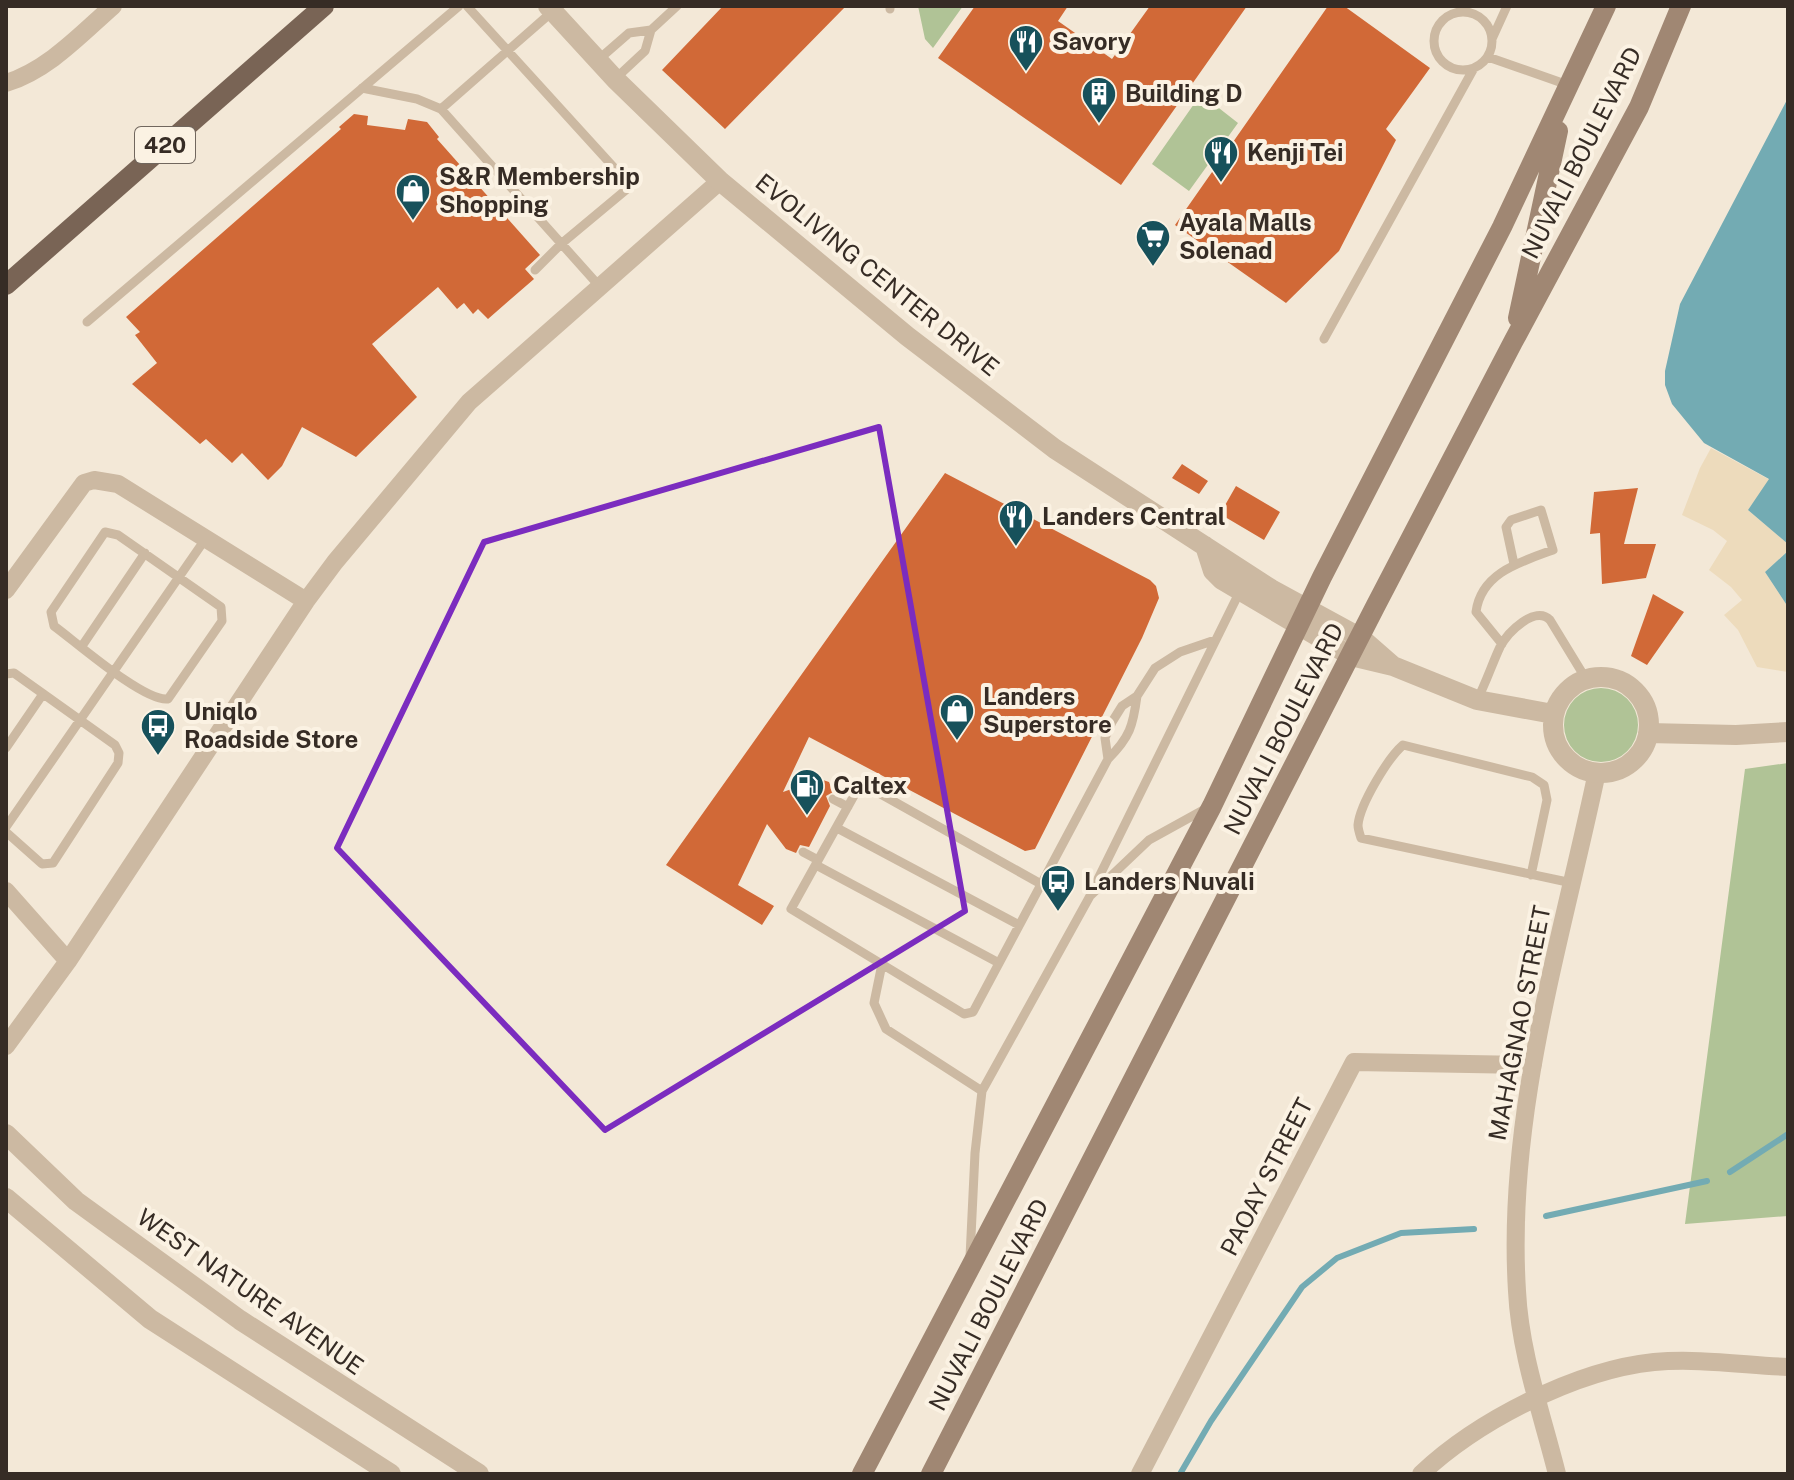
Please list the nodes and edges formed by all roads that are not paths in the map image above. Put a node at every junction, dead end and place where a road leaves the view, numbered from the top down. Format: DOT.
graph roads {
  1 [pos="113,6"];
  2 [pos="324,6"];
  3 [pos="459,6"];
  4 [pos="467,6"];
  5 [pos="677,6"];
  6 [pos="1507,6"];
  7 [pos="1606,6"];
  8 [pos="1681,6"];
  9 [pos="552,8"];
  10 [pos="1450,11"];
  11 [pos="651,30"];
  12 [pos="1492,39"];
  13 [pos="508,51"];
  14 [pos="1488,57"];
  15 [pos="598,60"];
  16 [pos="1474,68"];
  17 [pos="615,79"];
  18 [pos="6,83"];
  19 [pos="362,88"];
  20 [pos="1567,92"];
  21 [pos="441,109"];
  22 [pos="720,181"];
  23 [pos="561,244"];
  24 [pos="535,270"];
  25 [pos="6,285"];
  26 [pos="601,288"];
  27 [pos="87,322"];
  28 [pos="1324,339"];
  29 [pos="1513,342"];
  30 [pos="206,538"];
  31 [pos="1205,546"];
  32 [pos="145,553"];
  33 [pos="1514,564"];
  34 [pos="179,576"];
  35 [pos="6,590"];
  36 [pos="1240,591"];
  37 [pos="306,601"];
  38 [pos="1302,618"];
  39 [pos="1215,640"];
  40 [pos="1502,644"];
  41 [pos="82,646"];
  42 [pos="1356,647"];
  43 [pos="114,673"];
  44 [pos="6,674"];
  45 [pos="1586,679"];
  46 [pos="43,694"];
  47 [pos="1137,696"];
  48 [pos="1477,700"];
  49 [pos="1553,714"];
  50 [pos="80,720"];
  51 [pos="1788,732"];
  52 [pos="1648,733"];
  53 [pos="6,748"];
  54 [pos="1108,759"];
  55 [pos="1597,772"];
  56 [pos="833,799"];
  57 [pos="1212,806"];
  58 [pos="848,807"];
  59 [pos="7,823"];
  60 [pos="837,828"];
  61 [pos="803,852"];
  62 [pos="817,863"];
  63 [pos="1531,875"];
  64 [pos="1572,883"];
  65 [pos="1041,884"];
  66 [pos="6,891"];
  67 [pos="1090,896"];
  68 [pos="1019,925"];
  69 [pos="68,961"];
  70 [pos="999,963"];
  71 [pos="882,964"];
  72 [pos="6,1046"];
  73 [pos="1533,1065"];
  74 [pos="982,1091"];
  75 [pos="6,1134"];
  76 [pos="6,1198"];
  77 [pos="969,1269"];
  78 [pos="1788,1367"];
  79 [pos="1537,1398"];
  80 [pos="391,1474"];
  81 [pos="479,1474"];
  82 [pos="862,1474"];
  83 [pos="931,1474"];
  84 [pos="1140,1474"];
  85 [pos="1421,1474"];
  86 [pos="1557,1474"];
  1 -- 18 [label="street"];
  2 -- 25 [label="main road, 420"];
  3 -- 19 [label="lane"];
  4 -- 13 [label="lane"];
  5 -- 11 [label="lane"];
  6 -- 12 [label="lane"];
  7 -- 20 [label="main road, NUVALI BOULEVARD"];
  8 -- 29 [label="main road, NUVALI BOULEVARD"];
  9 -- 13 [label="lane"];
  9 -- 15 [label="street, EVOLIVING CENTER DRIVE"];
  10 -- 12 [label="lane"];
  10 -- 16 [label="lane"];
  11 -- 15 [label="lane"];
  11 -- 17 [label="lane"];
  12 -- 14 [label="lane"];
  13 -- 21 [label="lane"];
  13 -- 23 [label="lane"];
  14 -- 16 [label="lane"];
  14 -- 20 [label="lane"];
  15 -- 17 [label="street, EVOLIVING CENTER DRIVE"];
  16 -- 28 [label="lane"];
  17 -- 22 [label="street, EVOLIVING CENTER DRIVE"];
  19 -- 21 [label="lane"];
  19 -- 27 [label="lane"];
  20 -- 29 [label="main road"];
  20 -- 38 [label="main road, NUVALI BOULEVARD"];
  21 -- 23 [label="lane"];
  22 -- 26 [label="street"];
  22 -- 31 [label="street, EVOLIVING CENTER DRIVE"];
  23 -- 24 [label="lane"];
  23 -- 26 [label="lane"];
  26 -- 37 [label="street"];
  29 -- 42 [label="main road, NUVALI BOULEVARD"];
  30 -- 34 [label="lane"];
  30 -- 35 [label="street"];
  30 -- 37 [label="street"];
  31 -- 36 [label="street, EVOLIVING CENTER DRIVE"];
  31 -- 38 [label="street, EVOLIVING CENTER DRIVE"];
  32 -- 34 [label="lane"];
  32 -- 41 [label="lane"];
  32 -- 41 [label="lane"];
  33 -- 33 [label="lane"];
  33 -- 40 [label="lane"];
  34 -- 43 [label="lane"];
  34 -- 43 [label="lane"];
  36 -- 38 [label="street, EVOLIVING CENTER DRIVE"];
  36 -- 39 [label="lane"];
  37 -- 69 [label="street"];
  38 -- 42 [label="street, EVOLIVING CENTER DRIVE"];
  38 -- 57 [label="main road, NUVALI BOULEVARD"];
  39 -- 47 [label="lane"];
  39 -- 67 [label="lane"];
  40 -- 45 [label="lane"];
  40 -- 48 [label="lane"];
  41 -- 43 [label="lane"];
  42 -- 48 [label="street, EVOLIVING CENTER DRIVE"];
  42 -- 83 [label="main road, NUVALI BOULEVARD"];
  43 -- 50 [label="lane"];
  44 -- 46 [label="lane"];
  45 -- 49 [label="street"];
  45 -- 52 [label="street"];
  46 -- 50 [label="lane"];
  46 -- 53 [label="lane"];
  47 -- 54 [label="lane"];
  47 -- 54 [label="lane"];
  48 -- 49 [label="street, EVOLIVING CENTER DRIVE"];
  49 -- 55 [label="street"];
  50 -- 59 [label="lane"];
  50 -- 59 [label="lane"];
  51 -- 52 [label="street"];
  52 -- 55 [label="street"];
  54 -- 65 [label="lane"];
  55 -- 64 [label="street, MAHAGNAO STREET"];
  56 -- 58 [label="lane"];
  57 -- 67 [label="lane"];
  57 -- 77 [label="main road, NUVALI BOULEVARD"];
  58 -- 60 [label="lane"];
  58 -- 65 [label="lane"];
  60 -- 62 [label="lane"];
  60 -- 68 [label="lane"];
  61 -- 62 [label="lane"];
  62 -- 70 [label="lane"];
  62 -- 71 [label="lane"];
  63 -- 63 [label="lane"];
  63 -- 64 [label="lane"];
  64 -- 73 [label="street, MAHAGNAO STREET"];
  65 -- 68 [label="lane"];
  66 -- 69 [label="street"];
  67 -- 74 [label="lane"];
  68 -- 70 [label="lane"];
  69 -- 72 [label="street"];
  70 -- 71 [label="lane"];
  71 -- 74 [label="lane"];
  73 -- 79 [label="street, MAHAGNAO STREET"];
  73 -- 84 [label="street, PAOAY STREET"];
  74 -- 77 [label="lane"];
  75 -- 81 [label="street, WEST NATURE AVENUE"];
  76 -- 80 [label="street"];
  77 -- 82 [label="main road, NUVALI BOULEVARD"];
  78 -- 79 [label="street"];
  79 -- 85 [label="street"];
  79 -- 86 [label="street, MAHAGNAO STREET"];
}
